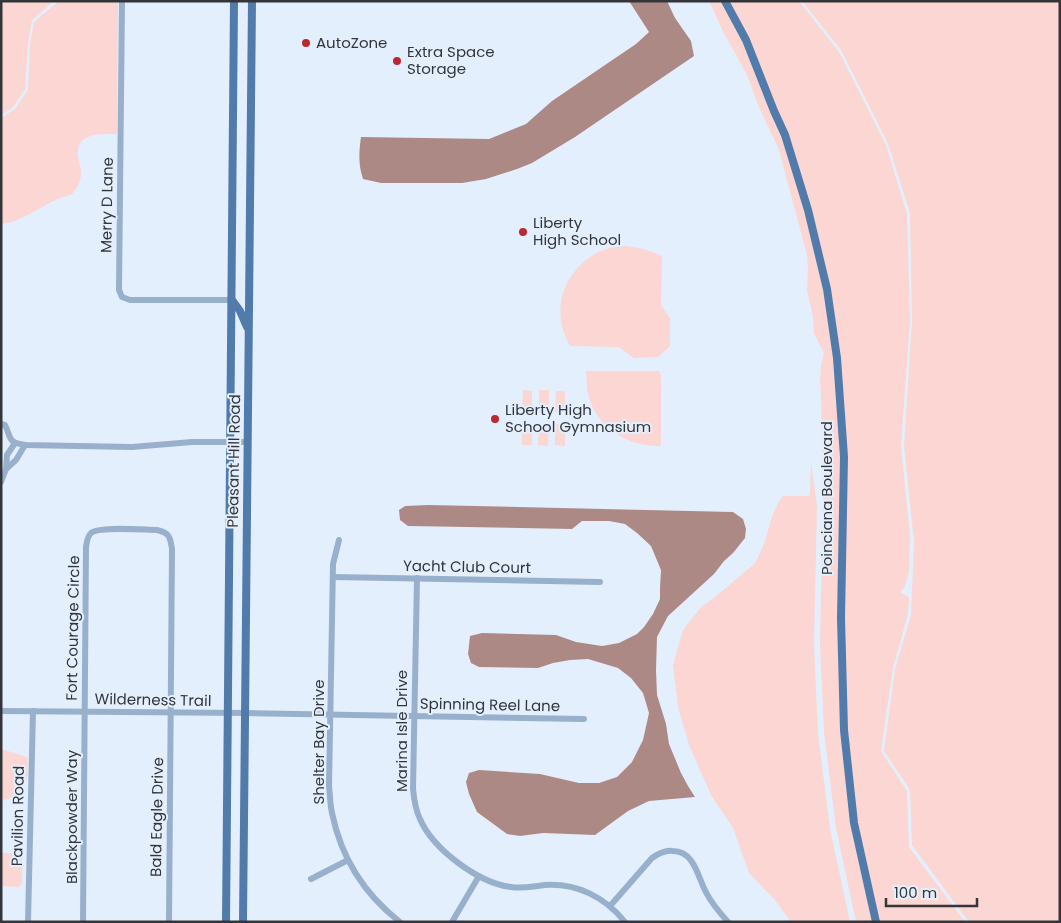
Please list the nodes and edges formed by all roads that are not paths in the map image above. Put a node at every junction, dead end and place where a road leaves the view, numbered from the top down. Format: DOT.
graph roads {
  1 [pos="122,1"];
  2 [pos="234,1"];
  3 [pos="252,1"];
  4 [pos="725,1"];
  5 [pos="232,300"];
  6 [pos="249,331"];
  7 [pos="1,424"];
  8 [pos="230,442"];
  9 [pos="248,442"];
  10 [pos="15,443"];
  11 [pos="25,445"];
  12 [pos="6,469"];
  13 [pos="1,482"];
  14 [pos="339,540"];
  15 [pos="333,576"];
  16 [pos="417,578"];
  17 [pos="600,582"];
  18 [pos="1,710"];
  19 [pos="33,711"];
  20 [pos="85,712"];
  21 [pos="171,712"];
  22 [pos="228,713"];
  23 [pos="245,713"];
  24 [pos="330,714"];
  25 [pos="414,716"];
  26 [pos="584,720"];
  27 [pos="348,860"];
  28 [pos="479,876"];
  29 [pos="312,879"];
  30 [pos="610,906"];
  31 [pos="28,922"];
  32 [pos="83,922"];
  33 [pos="169,922"];
  34 [pos="226,922"];
  35 [pos="243,922"];
  36 [pos="400,922"];
  37 [pos="452,922"];
  38 [pos="624,922"];
  39 [pos="728,922"];
  40 [pos="876,922"];
  1 -- 5 [label="street, Merry D Lane"];
  2 -- 5 [label="main road, Pleasant Hill Road"];
  3 -- 6 [label="main road, Pleasant Hill Road"];
  4 -- 40 [label="main road, Poinciana Boulevard"];
  5 -- 6 [label="main road"];
  5 -- 8 [label="main road, Pleasant Hill Road"];
  6 -- 9 [label="main road, Pleasant Hill Road"];
  7 -- 10 [label="street"];
  8 -- 9 [label="street"];
  8 -- 11 [label="street"];
  8 -- 22 [label="main road, Pleasant Hill Road"];
  9 -- 23 [label="main road, Pleasant Hill Road"];
  10 -- 11 [label="street"];
  10 -- 12 [label="street"];
  11 -- 12 [label="street"];
  12 -- 13 [label="street"];
  14 -- 15 [label="street, Shelter Bay Drive"];
  15 -- 16 [label="street, Yacht Club Court"];
  15 -- 24 [label="street, Shelter Bay Drive"];
  16 -- 17 [label="street, Yacht Club Court"];
  16 -- 25 [label="street, Marina Isle Drive"];
  18 -- 19 [label="street, Wilderness Trail"];
  19 -- 20 [label="street, Wilderness Trail"];
  19 -- 31 [label="street, Pavilion Road"];
  20 -- 21 [label="street, Wilderness Trail"];
  20 -- 21 [label="street, Fort Courage Circle"];
  20 -- 32 [label="street, Blackpowder Way"];
  21 -- 22 [label="street, Wilderness Trail"];
  21 -- 33 [label="street, Bald Eagle Drive"];
  22 -- 23 [label="street, Wilderness Trail"];
  22 -- 34 [label="main road, Pleasant Hill Road"];
  23 -- 24 [label="street, Spinning Reel Lane"];
  23 -- 35 [label="main road, Pleasant Hill Road"];
  24 -- 25 [label="street, Spinning Reel Lane"];
  24 -- 27 [label="street, Shelter Bay Drive"];
  25 -- 26 [label="street, Spinning Reel Lane"];
  25 -- 28 [label="street, Marina Isle Drive"];
  27 -- 29 [label="street"];
  27 -- 36 [label="street, Shelter Bay Drive"];
  28 -- 30 [label="street, Marina Isle Drive"];
  28 -- 37 [label="street"];
  30 -- 38 [label="street, Marina Isle Drive"];
  30 -- 39 [label="street"];
}
